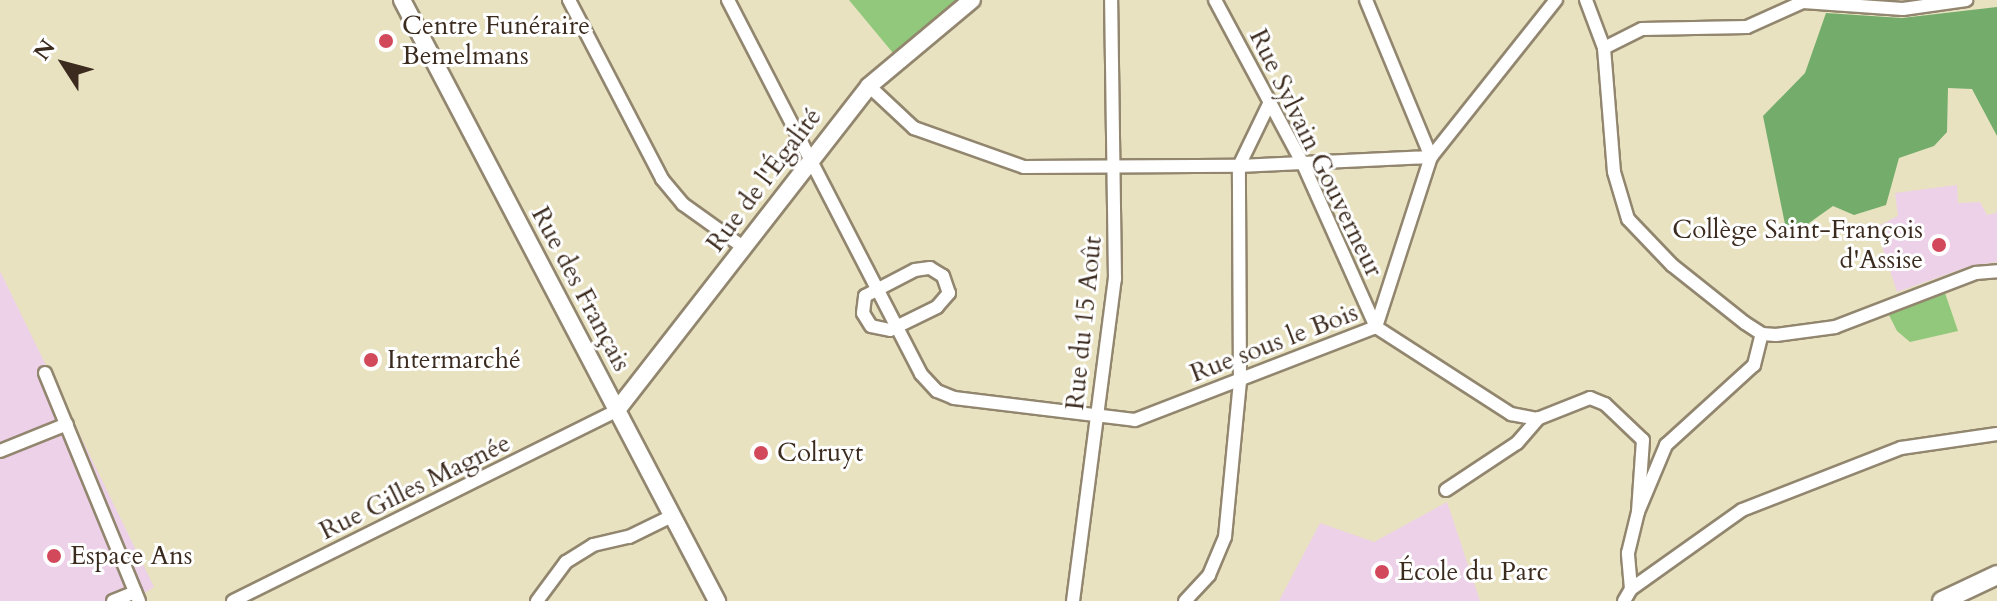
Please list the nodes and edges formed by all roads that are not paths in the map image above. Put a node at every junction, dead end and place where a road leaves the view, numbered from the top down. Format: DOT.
graph roads {
  1 [pos="402,0"];
  2 [pos="569,0"];
  3 [pos="728,0"];
  4 [pos="972,0"];
  5 [pos="1111,0"];
  6 [pos="1215,0"];
  7 [pos="1366,0"];
  8 [pos="1556,0"];
  9 [pos="1586,0"];
  10 [pos="1966,0"];
  11 [pos="1604,48"];
  12 [pos="869,86"];
  13 [pos="1270,102"];
  14 [pos="809,157"];
  15 [pos="1431,157"];
  16 [pos="1303,164"];
  17 [pos="1117,166"];
  18 [pos="1239,166"];
  19 [pos="743,247"];
  20 [pos="1997,271"];
  21 [pos="879,287"];
  22 [pos="898,326"];
  23 [pos="1376,327"];
  24 [pos="1762,334"];
  25 [pos="45,373"];
  26 [pos="1240,382"];
  27 [pos="617,410"];
  28 [pos="1097,412"];
  29 [pos="1539,418"];
  30 [pos="67,424"];
  31 [pos="1997,434"];
  32 [pos="0,451"];
  33 [pos="1446,490"];
  34 [pos="1638,512"];
  35 [pos="672,516"];
  36 [pos="1997,575"];
  37 [pos="1628,595"];
  38 [pos="137,597"];
  39 [pos="113,601"];
  40 [pos="233,601"];
  41 [pos="537,601"];
  42 [pos="717,601"];
  43 [pos="1073,601"];
  44 [pos="1185,601"];
  45 [pos="1942,601"];
  1 -- 27 [label="main road, Rue des Français"];
  2 -- 19 [label="street"];
  3 -- 14 [label="street"];
  4 -- 12 [label="main road, Rue de l'Égalité"];
  5 -- 17 [label="street, Rue du 15 Août"];
  6 -- 13 [label="street, Rue Sylvain Gouverneur"];
  7 -- 15 [label="street"];
  8 -- 15 [label="street"];
  9 -- 11 [label="street"];
  10 -- 11 [label="street"];
  11 -- 24 [label="street"];
  12 -- 14 [label="main road, Rue de l'Égalité"];
  12 -- 17 [label="street"];
  13 -- 16 [label="street, Rue Sylvain Gouverneur"];
  13 -- 18 [label="street"];
  14 -- 19 [label="main road, Rue de l'Égalité"];
  14 -- 21 [label="street"];
  15 -- 16 [label="street"];
  15 -- 23 [label="street"];
  16 -- 18 [label="street"];
  16 -- 23 [label="street, Rue Sylvain Gouverneur"];
  17 -- 18 [label="street"];
  17 -- 28 [label="street, Rue du 15 Août"];
  18 -- 26 [label="street"];
  19 -- 27 [label="main road, Rue de l'Égalité"];
  20 -- 24 [label="street"];
  21 -- 22 [label="street"];
  21 -- 22 [label="street"];
  21 -- 22 [label="street"];
  22 -- 28 [label="street, Rue sous le Bois"];
  23 -- 26 [label="street, Rue sous le Bois"];
  23 -- 29 [label="street, Rue sous le Bois"];
  24 -- 34 [label="street"];
  25 -- 30 [label="street"];
  26 -- 28 [label="street, Rue sous le Bois"];
  26 -- 44 [label="street"];
  27 -- 35 [label="main road, Rue des Français"];
  27 -- 40 [label="street, Rue Gilles Magnée"];
  28 -- 43 [label="street, Rue du 15 Août"];
  29 -- 33 [label="street"];
  29 -- 34 [label="street"];
  30 -- 32 [label="street"];
  30 -- 38 [label="street"];
  31 -- 37 [label="street"];
  34 -- 37 [label="street"];
  35 -- 41 [label="street"];
  35 -- 42 [label="main road, Rue des Français"];
  36 -- 45 [label="main road"];
  38 -- 39 [label="street"];
}
